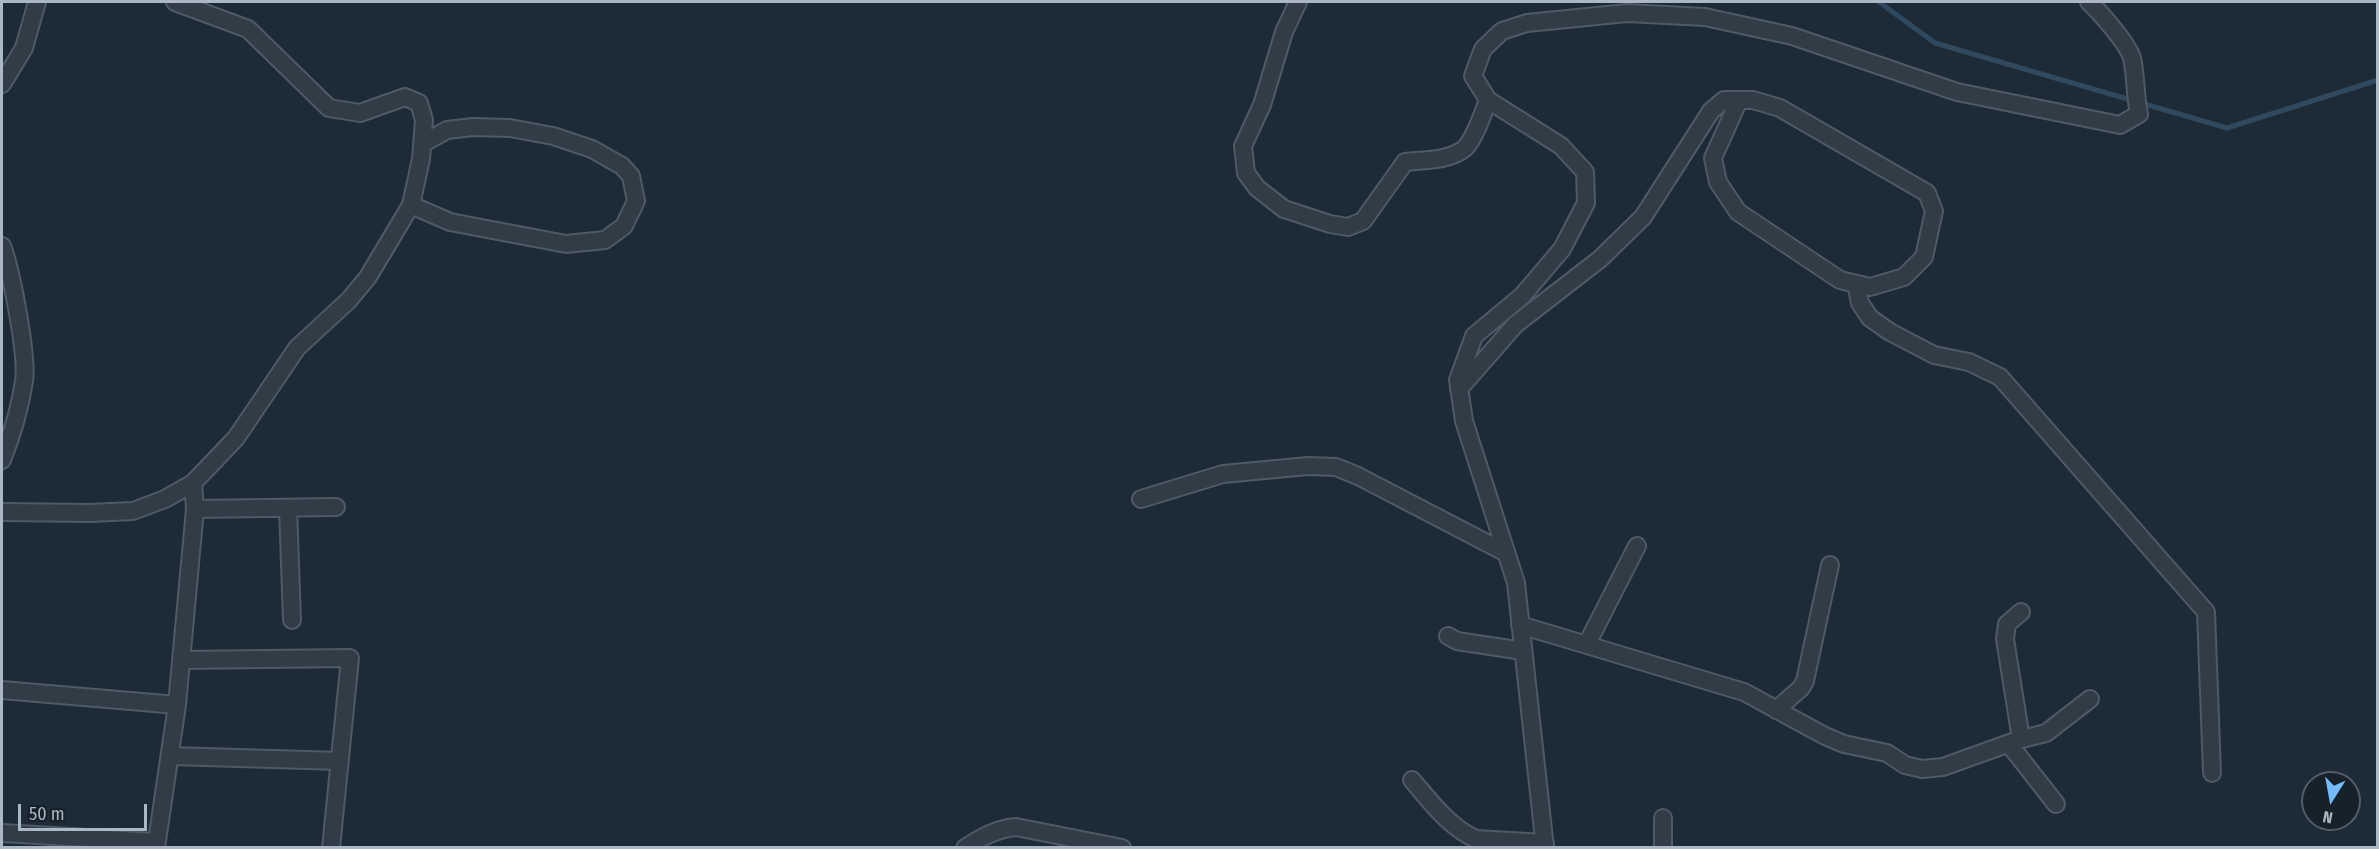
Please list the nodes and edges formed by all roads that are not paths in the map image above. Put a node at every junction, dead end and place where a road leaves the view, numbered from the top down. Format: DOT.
graph roads {
  1 [pos="37,2"];
  2 [pos="175,2"];
  3 [pos="1298,2"];
  4 [pos="2089,2"];
  5 [pos="2,84"];
  6 [pos="1488,100"];
  7 [pos="1739,100"];
  8 [pos="422,144"];
  9 [pos="411,205"];
  10 [pos="2,246"];
  11 [pos="1856,284"];
  12 [pos="1459,389"];
  13 [pos="2,460"];
  14 [pos="193,483"];
  15 [pos="1141,499"];
  16 [pos="336,507"];
  17 [pos="288,508"];
  18 [pos="195,509"];
  19 [pos="2,512"];
  20 [pos="1637,546"];
  21 [pos="1506,553"];
  22 [pos="1830,565"];
  23 [pos="2021,612"];
  24 [pos="292,620"];
  25 [pos="1520,625"];
  26 [pos="1448,636"];
  27 [pos="1587,644"];
  28 [pos="1523,651"];
  29 [pos="181,660"];
  30 [pos="2,690"];
  31 [pos="2090,699"];
  32 [pos="177,705"];
  33 [pos="1776,710"];
  34 [pos="2015,742"];
  35 [pos="171,756"];
  36 [pos="340,761"];
  37 [pos="2212,773"];
  38 [pos="1412,780"];
  39 [pos="2056,804"];
  40 [pos="1664,818"];
  41 [pos="2,833"];
  42 [pos="1067,842"];
  43 [pos="156,844"];
  44 [pos="1545,845"];
  45 [pos="331,848"];
  46 [pos="965,848"];
  47 [pos="1122,848"];
  48 [pos="1663,848"];
  1 -- 5 [label="street"];
  2 -- 8 [label="street"];
  3 -- 6 [label="street"];
  4 -- 6 [label="street"];
  6 -- 12 [label="street"];
  7 -- 11 [label="street"];
  7 -- 11 [label="street"];
  7 -- 12 [label="street"];
  8 -- 9 [label="street"];
  8 -- 9 [label="street"];
  9 -- 14 [label="street"];
  10 -- 13 [label="street"];
  11 -- 37 [label="street"];
  12 -- 21 [label="street"];
  14 -- 18 [label="street"];
  14 -- 19 [label="street"];
  15 -- 21 [label="street"];
  16 -- 17 [label="street"];
  17 -- 18 [label="street"];
  17 -- 24 [label="street"];
  18 -- 29 [label="street"];
  20 -- 27 [label="street"];
  21 -- 25 [label="street"];
  22 -- 33 [label="street"];
  23 -- 34 [label="street"];
  25 -- 27 [label="street"];
  25 -- 28 [label="street"];
  26 -- 28 [label="street"];
  27 -- 33 [label="street"];
  28 -- 44 [label="street"];
  29 -- 32 [label="street"];
  29 -- 36 [label="street"];
  30 -- 32 [label="street"];
  31 -- 34 [label="street"];
  32 -- 35 [label="street"];
  33 -- 34 [label="street"];
  34 -- 39 [label="street"];
  35 -- 36 [label="street"];
  35 -- 43 [label="street"];
  36 -- 45 [label="street"];
  38 -- 44 [label="street"];
  40 -- 48 [label="street"];
  41 -- 43 [label="street"];
  42 -- 46 [label="street"];
  42 -- 47 [label="street"];
}
